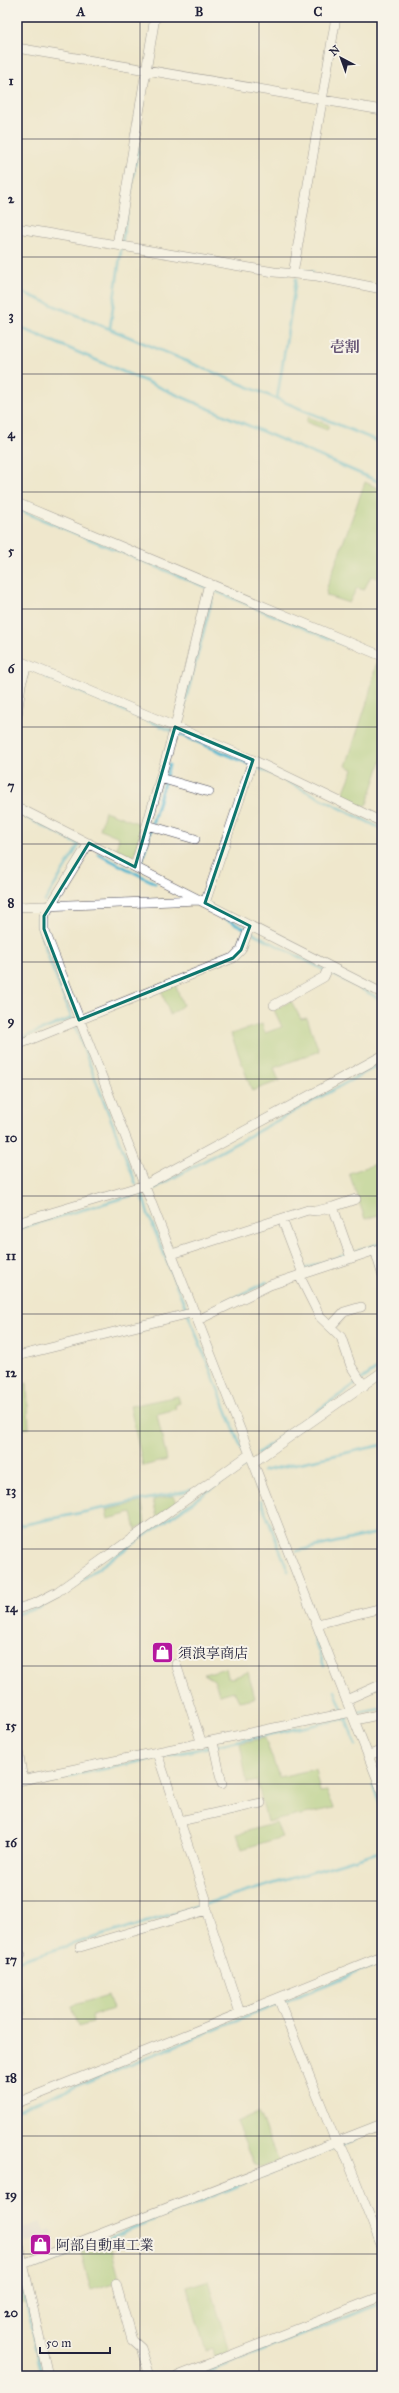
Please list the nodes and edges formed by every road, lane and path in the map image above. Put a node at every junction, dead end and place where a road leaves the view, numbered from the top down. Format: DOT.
graph roads {
  1 [pos="155,17"];
  2 [pos="336,17"];
  3 [pos="17,48"];
  4 [pos="147,70"];
  5 [pos="322,100"];
  6 [pos="382,110"];
  7 [pos="17,228"];
  8 [pos="118,242"];
  9 [pos="294,270"];
  10 [pos="382,289"];
  11 [pos="17,503"];
  12 [pos="209,587"];
  13 [pos="382,656"];
  14 [pos="17,660"];
  15 [pos="27,665"];
  16 [pos="17,716"];
  17 [pos="176,730"];
  18 [pos="252,764"];
  19 [pos="160,778"];
  20 [pos="209,792"];
  21 [pos="17,806"];
  22 [pos="382,822"];
  23 [pos="147,825"];
  24 [pos="195,839"];
  25 [pos="89,844"];
  26 [pos="135,867"];
  27 [pos="202,901"];
  28 [pos="50,906"];
  29 [pos="17,907"];
  30 [pos="250,926"];
  31 [pos="329,966"];
  32 [pos="382,993"];
  33 [pos="274,1005"];
  34 [pos="75,1022"];
  35 [pos="17,1045"];
  36 [pos="382,1056"];
  37 [pos="144,1185"];
  38 [pos="356,1199"];
  39 [pos="333,1207"];
  40 [pos="282,1219"];
  41 [pos="17,1223"];
  42 [pos="379,1249"];
  43 [pos="172,1254"];
  44 [pos="350,1255"];
  45 [pos="302,1272"];
  46 [pos="382,1273"];
  47 [pos="361,1307"];
  48 [pos="192,1315"];
  49 [pos="331,1326"];
  50 [pos="17,1356"];
  51 [pos="382,1372"];
  52 [pos="361,1382"];
  53 [pos="252,1458"];
  54 [pos="382,1608"];
  55 [pos="17,1609"];
  56 [pos="317,1624"];
  57 [pos="176,1664"];
  58 [pos="382,1684"];
  59 [pos="346,1700"];
  60 [pos="382,1714"];
  61 [pos="349,1715"];
  62 [pos="213,1742"];
  63 [pos="202,1744"];
  64 [pos="17,1745"];
  65 [pos="382,1750"];
  66 [pos="368,1755"];
  67 [pos="159,1757"];
  68 [pos="20,1780"];
  69 [pos="222,1784"];
  70 [pos="382,1791"];
  71 [pos="261,1803"];
  72 [pos="180,1820"];
  73 [pos="206,1906"];
  74 [pos="80,1947"];
  75 [pos="382,1956"];
  76 [pos="279,2002"];
  77 [pos="240,2014"];
  78 [pos="17,2102"];
  79 [pos="382,2124"];
  80 [pos="339,2144"];
  81 [pos="17,2236"];
  82 [pos="382,2247"];
  83 [pos="23,2264"];
  84 [pos="116,2284"];
  85 [pos="382,2296"];
  86 [pos="48,2376"];
  87 [pos="150,2376"];
  88 [pos="178,2376"];
  1 -- 4 [label="street"];
  2 -- 5 [label="street"];
  3 -- 4 [label="street"];
  4 -- 5 [label="street"];
  4 -- 8 [label="street"];
  5 -- 6 [label="street"];
  5 -- 9 [label="street"];
  7 -- 8 [label="street"];
  8 -- 9 [label="street"];
  9 -- 10 [label="street"];
  11 -- 12 [label="street"];
  12 -- 13 [label="street"];
  12 -- 17 [label="street"];
  14 -- 15 [label="street"];
  15 -- 16 [label="street"];
  15 -- 17 [label="street"];
  17 -- 18 [label="street"];
  17 -- 19 [label="street"];
  18 -- 22 [label="street"];
  18 -- 27 [label="street"];
  19 -- 20 [label="street"];
  19 -- 23 [label="street"];
  21 -- 25 [label="street"];
  23 -- 24 [label="street"];
  23 -- 26 [label="street"];
  25 -- 26 [label="street"];
  25 -- 28 [label="street"];
  26 -- 27 [label="street"];
  27 -- 28 [label="street"];
  27 -- 30 [label="street"];
  28 -- 29 [label="street"];
  28 -- 34 [label="street"];
  30 -- 31 [label="street"];
  30 -- 34 [label="street"];
  31 -- 32 [label="street"];
  31 -- 33 [label="street"];
  34 -- 35 [label="street"];
  34 -- 37 [label="street"];
  36 -- 37 [label="street"];
  37 -- 41 [label="street"];
  37 -- 43 [label="street"];
  38 -- 39 [label="street"];
  39 -- 40 [label="street"];
  39 -- 44 [label="street"];
  40 -- 43 [label="street"];
  40 -- 45 [label="street"];
  42 -- 44 [label="street"];
  42 -- 46 [label="street"];
  43 -- 48 [label="street"];
  44 -- 45 [label="street"];
  45 -- 48 [label="street"];
  45 -- 49 [label="street"];
  47 -- 49 [label="street"];
  48 -- 50 [label="street"];
  48 -- 53 [label="street"];
  49 -- 52 [label="street"];
  51 -- 52 [label="street"];
  52 -- 53 [label="street"];
  53 -- 55 [label="street"];
  53 -- 56 [label="street"];
  54 -- 56 [label="street"];
  56 -- 59 [label="street"];
  57 -- 63 [label="street"];
  58 -- 59 [label="street"];
  59 -- 61 [label="street"];
  60 -- 61 [label="street"];
  61 -- 62 [label="street"];
  61 -- 66 [label="street"];
  62 -- 63 [label="street"];
  62 -- 69 [label="street"];
  63 -- 67 [label="street"];
  64 -- 68 [label="street"];
  65 -- 66 [label="street"];
  66 -- 70 [label="street"];
  67 -- 68 [label="street"];
  67 -- 72 [label="street"];
  71 -- 72 [label="street"];
  72 -- 73 [label="street"];
  73 -- 74 [label="street"];
  73 -- 77 [label="street"];
  75 -- 76 [label="street"];
  76 -- 77 [label="street"];
  76 -- 80 [label="street"];
  77 -- 78 [label="street"];
  79 -- 80 [label="street"];
  80 -- 82 [label="street"];
  80 -- 83 [label="street"];
  81 -- 83 [label="street"];
  83 -- 86 [label="street"];
  84 -- 87 [label="street"];
  85 -- 88 [label="street"];
}
